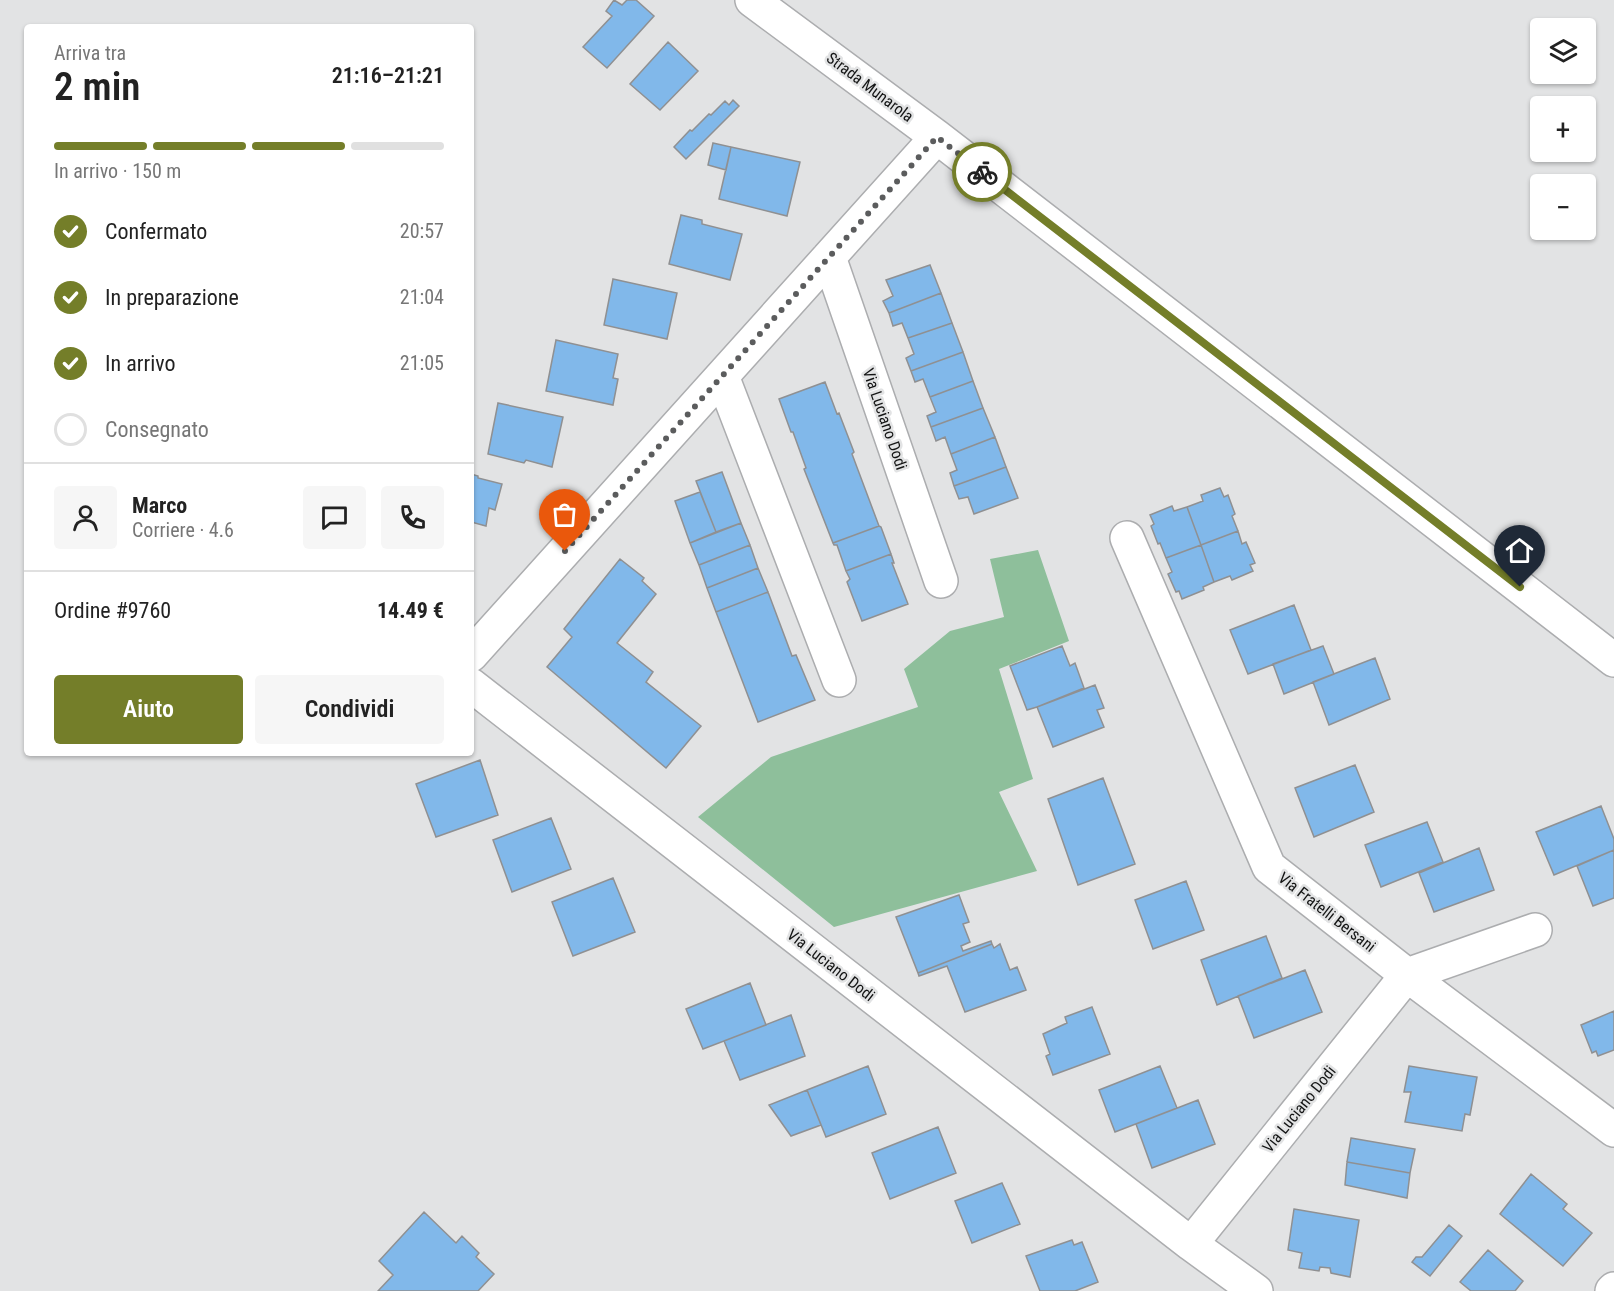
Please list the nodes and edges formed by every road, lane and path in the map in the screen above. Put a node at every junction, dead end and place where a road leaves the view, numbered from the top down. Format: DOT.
graph roads {
  1 [pos="752,0"];
  2 [pos="937,137"];
  3 [pos="829,257"];
  4 [pos="722,376"];
  5 [pos="1128,538"];
  6 [pos="941,581"];
  7 [pos="474,652"];
  8 [pos="1614,660"];
  9 [pos="839,680"];
  10 [pos="474,687"];
  11 [pos="1535,930"];
  12 [pos="1407,975"];
  13 [pos="1614,1130"];
  14 [pos="1191,1244"];
  15 [pos="1256,1291"];
  1 -- 2 [label="street, Strada Munarola"];
  2 -- 3 [label="street"];
  2 -- 8 [label="street, Strada Munarola"];
  3 -- 4 [label="street"];
  3 -- 6 [label="street, Via Luciano Dodi"];
  4 -- 7 [label="street"];
  4 -- 9 [label="street"];
  5 -- 12 [label="street, Via Fratelli Bersani"];
  10 -- 14 [label="street, Via Luciano Dodi"];
  11 -- 12 [label="street"];
  12 -- 13 [label="street, Via Fratelli Bersani"];
  12 -- 14 [label="street, Via Luciano Dodi"];
  14 -- 15 [label="street, Via Luciano Dodi"];
}
